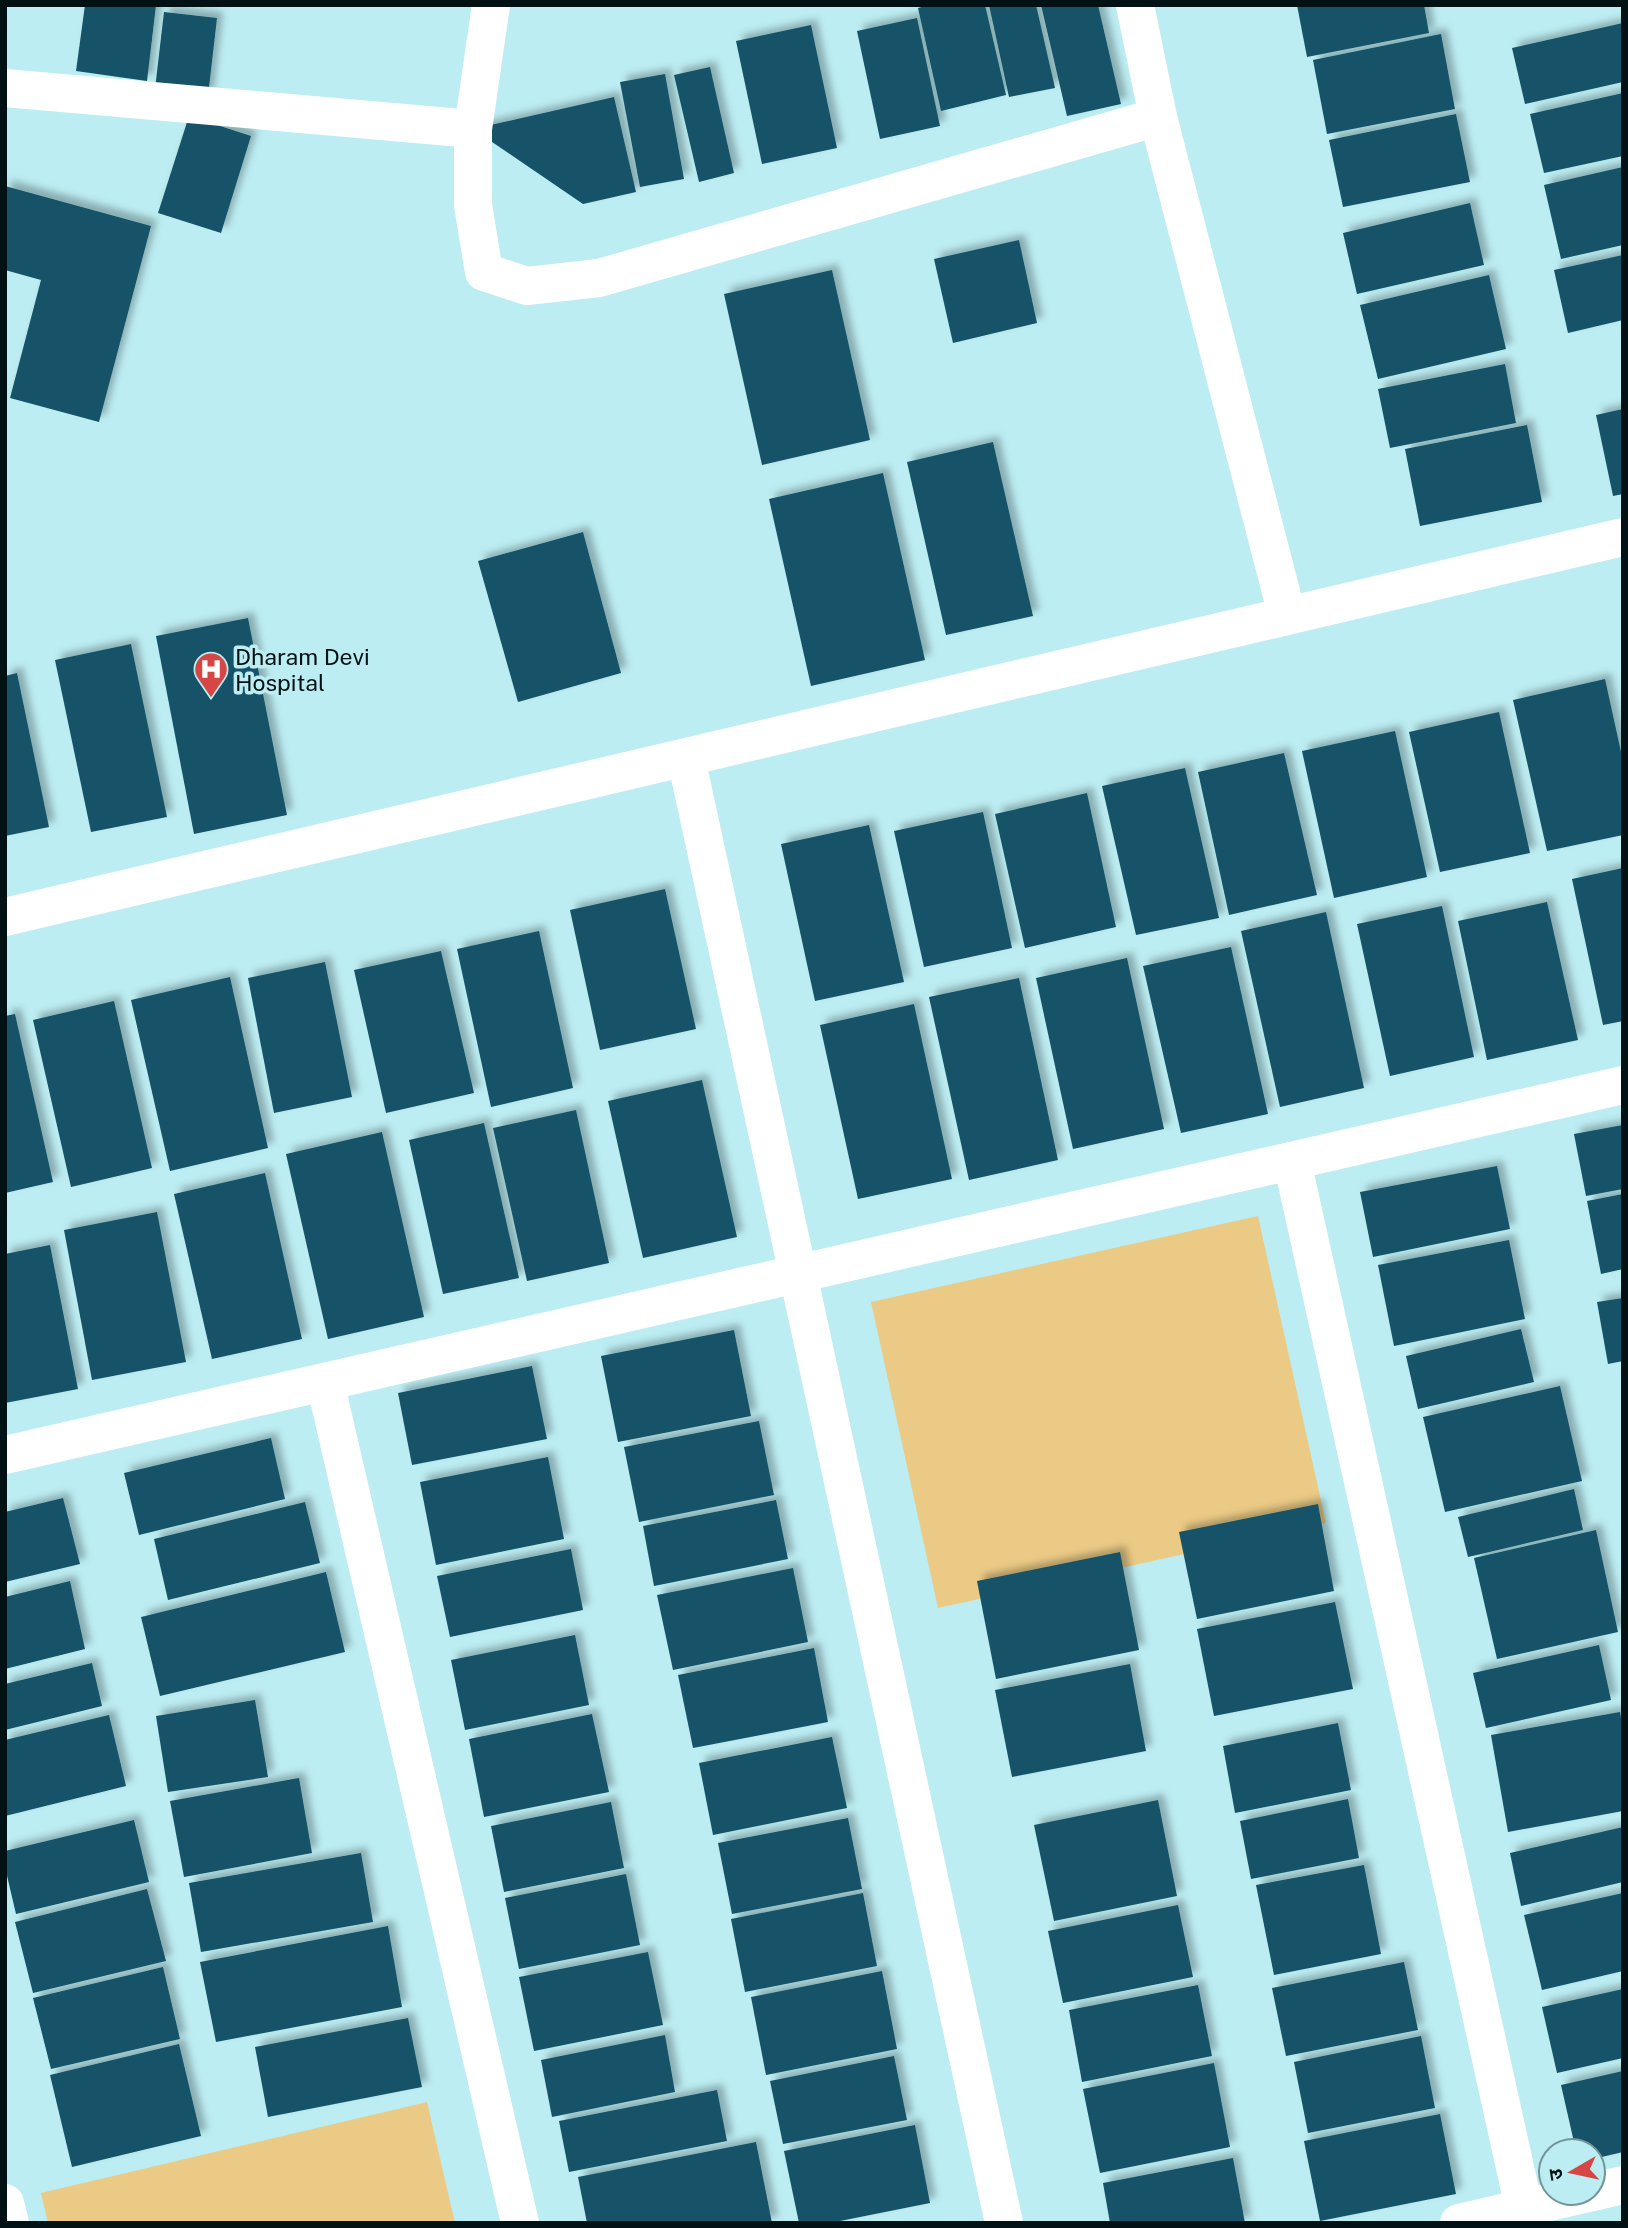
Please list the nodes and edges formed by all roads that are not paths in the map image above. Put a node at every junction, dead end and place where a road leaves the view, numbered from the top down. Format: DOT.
graph roads {
  1 [pos="491,5"];
  2 [pos="1135,5"];
  3 [pos="5,88"];
  4 [pos="1158,117"];
  5 [pos="474,128"];
  6 [pos="1623,537"];
  7 [pos="1287,615"];
  8 [pos="686,758"];
  9 [pos="5,917"];
  10 [pos="1623,1085"];
  11 [pos="1292,1161"];
  12 [pos="798,1274"];
  13 [pos="325,1382"];
  14 [pos="5,1455"];
  15 [pos="5,2203"];
  16 [pos="1537,2205"];
  17 [pos="1524,2208"];
  18 [pos="10,2223"];
  19 [pos="520,2223"];
  20 [pos="1004,2223"];
  21 [pos="1458,2223"];
  1 -- 5 [label="street"];
  2 -- 4 [label="street"];
  3 -- 5 [label="street"];
  4 -- 5 [label="street"];
  4 -- 7 [label="street"];
  6 -- 7 [label="street"];
  7 -- 8 [label="street"];
  8 -- 9 [label="street"];
  8 -- 12 [label="street"];
  10 -- 11 [label="street"];
  11 -- 12 [label="street"];
  11 -- 17 [label="street"];
  12 -- 13 [label="street"];
  12 -- 20 [label="street"];
  13 -- 14 [label="street"];
  13 -- 19 [label="street"];
  15 -- 18 [label="street"];
  16 -- 17 [label="street"];
  17 -- 21 [label="street"];
}
